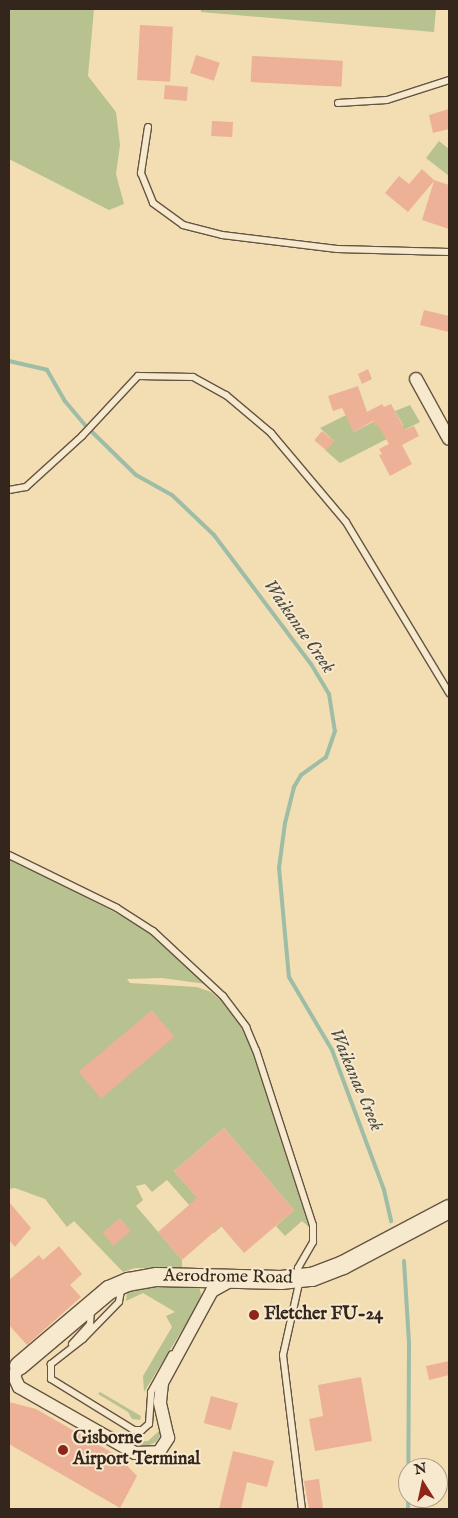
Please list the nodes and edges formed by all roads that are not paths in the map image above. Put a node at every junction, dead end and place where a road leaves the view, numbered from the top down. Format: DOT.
graph roads {
  1 [pos="449,80"];
  2 [pos="338,103"];
  3 [pos="148,127"];
  4 [pos="449,252"];
  5 [pos="416,378"];
  6 [pos="449,439"];
  7 [pos="9,490"];
  8 [pos="449,693"];
  9 [pos="9,855"];
  10 [pos="449,1209"];
  11 [pos="248,1279"];
  12 [pos="300,1279"];
  13 [pos="128,1282"];
  14 [pos="94,1302"];
  15 [pos="185,1337"];
  16 [pos="70,1346"];
  17 [pos="20,1366"];
  18 [pos="302,1509"];
  1 -- 2 [label="lane"];
  3 -- 4 [label="lane"];
  5 -- 6 [label="street"];
  7 -- 8 [label="lane"];
  9 -- 12 [label="lane"];
  10 -- 12 [label="street, Aerodrome Road"];
  11 -- 12 [label="street, Aerodrome Road"];
  11 -- 13 [label="street, Aerodrome Road"];
  11 -- 15 [label="street"];
  12 -- 18 [label="lane"];
  13 -- 14 [label="street, Aerodrome Road"];
  13 -- 16 [label="lane"];
  14 -- 16 [label="lane"];
  14 -- 17 [label="street, Aerodrome Road"];
  15 -- 16 [label="lane"];
  15 -- 17 [label="street"];
}
